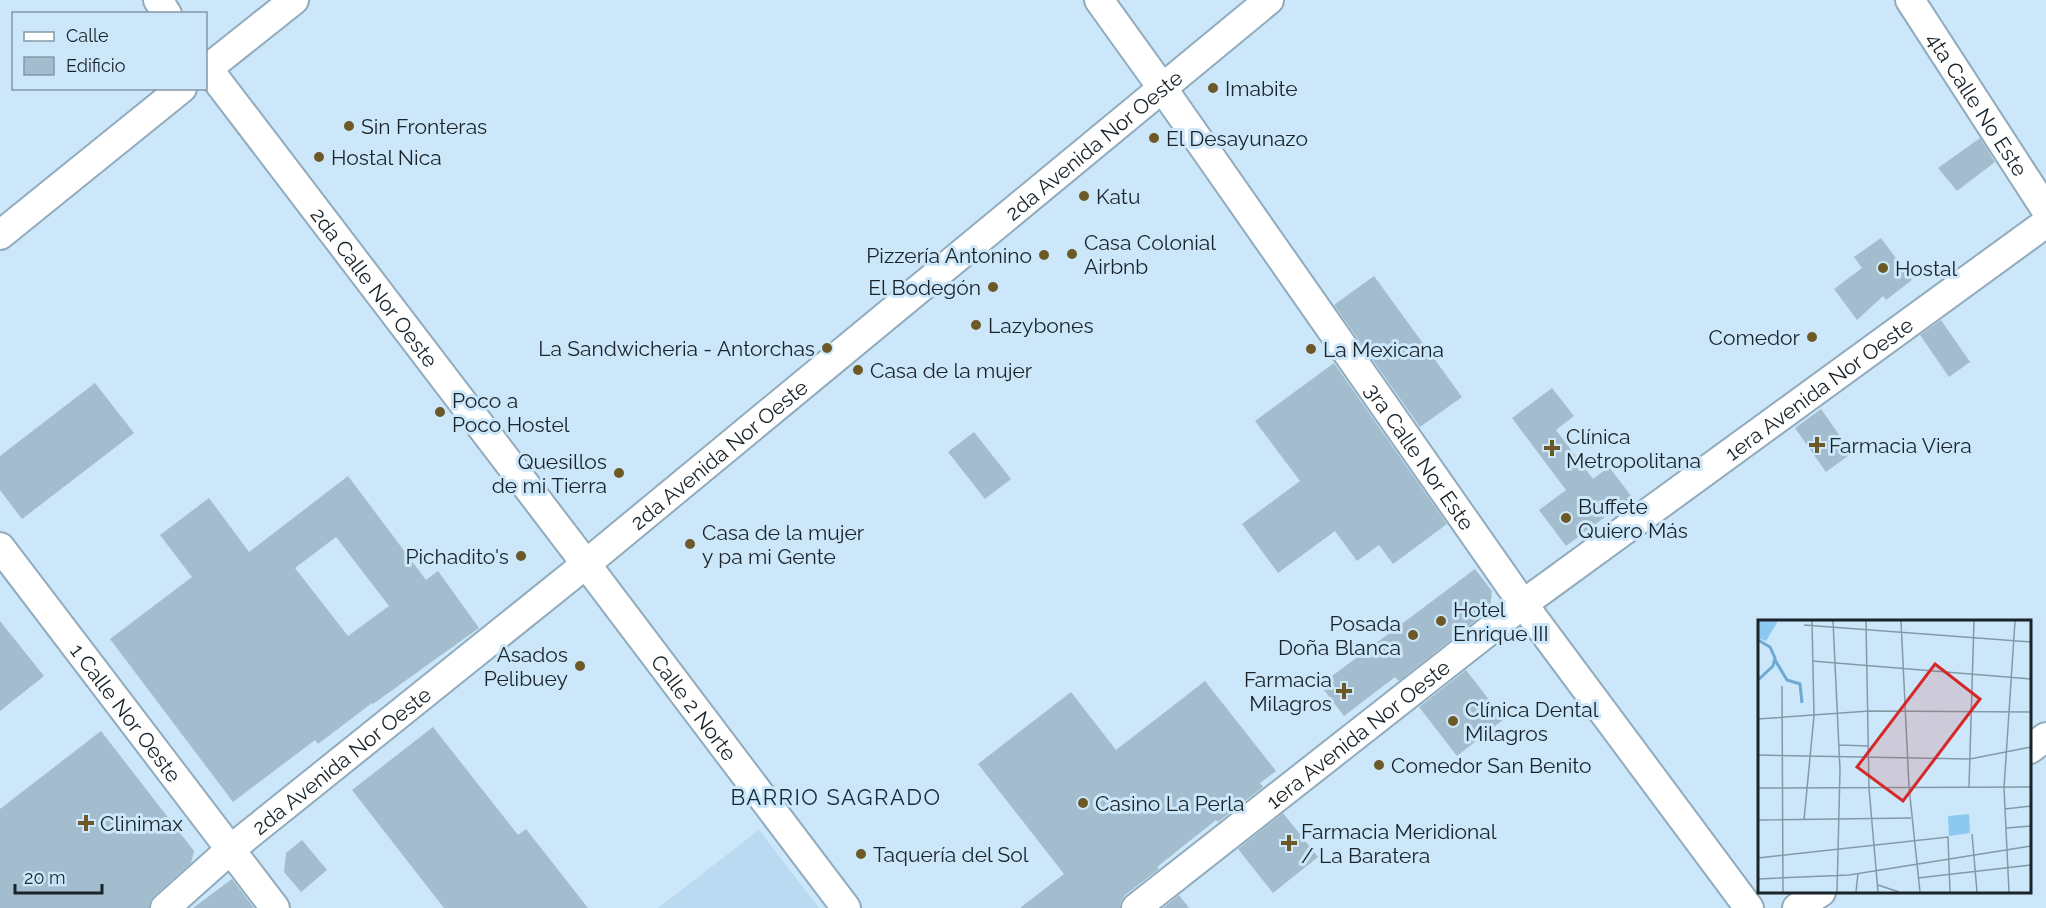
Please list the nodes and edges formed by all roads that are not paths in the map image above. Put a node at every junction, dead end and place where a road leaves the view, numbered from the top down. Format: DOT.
graph roads {
  1 [pos="294,0"];
  2 [pos="1099,0"];
  3 [pos="1269,0"];
  4 [pos="1911,0"];
  5 [pos="207,67"];
  6 [pos="207,69"];
  7 [pos="1163,89"];
  8 [pos="180,90"];
  9 [pos="2046,210"];
  10 [pos="2046,223"];
  11 [pos="0,235"];
  12 [pos="0,547"];
  13 [pos="586,564"];
  14 [pos="1524,604"];
  15 [pos="2046,737"];
  16 [pos="2031,748"];
  17 [pos="231,849"];
  18 [pos="1818,893"];
  19 [pos="165,908"];
  20 [pos="275,908"];
  21 [pos="846,908"];
  22 [pos="1136,908"];
  23 [pos="1749,908"];
  24 [pos="1797,908"];
  1 -- 5 [label="street"];
  2 -- 7 [label="street, 3ra Calle Nor Este"];
  3 -- 7 [label="street, 2da Avenida Nor Oeste"];
  4 -- 9 [label="street, 4ta Calle No Este"];
  6 -- 13 [label="street, 2da Calle Nor Oeste"];
  7 -- 13 [label="street, 2da Avenida Nor Oeste"];
  7 -- 14 [label="street, 3ra Calle Nor Este"];
  8 -- 11 [label="street"];
  10 -- 14 [label="street, 1era Avenida Nor Oeste"];
  12 -- 17 [label="street, 1 Calle Nor Oeste"];
  13 -- 17 [label="street, 2da Avenida Nor Oeste"];
  13 -- 21 [label="street, Calle 2 Norte"];
  14 -- 22 [label="street, 1era Avenida Nor Oeste"];
  14 -- 23 [label="street, 3ra Calle Nor Este"];
  15 -- 16 [label="street"];
  17 -- 19 [label="street, 2da Avenida Nor Oeste"];
  17 -- 20 [label="street, 1 Calle Nor Oeste"];
  18 -- 24 [label="street"];
}
